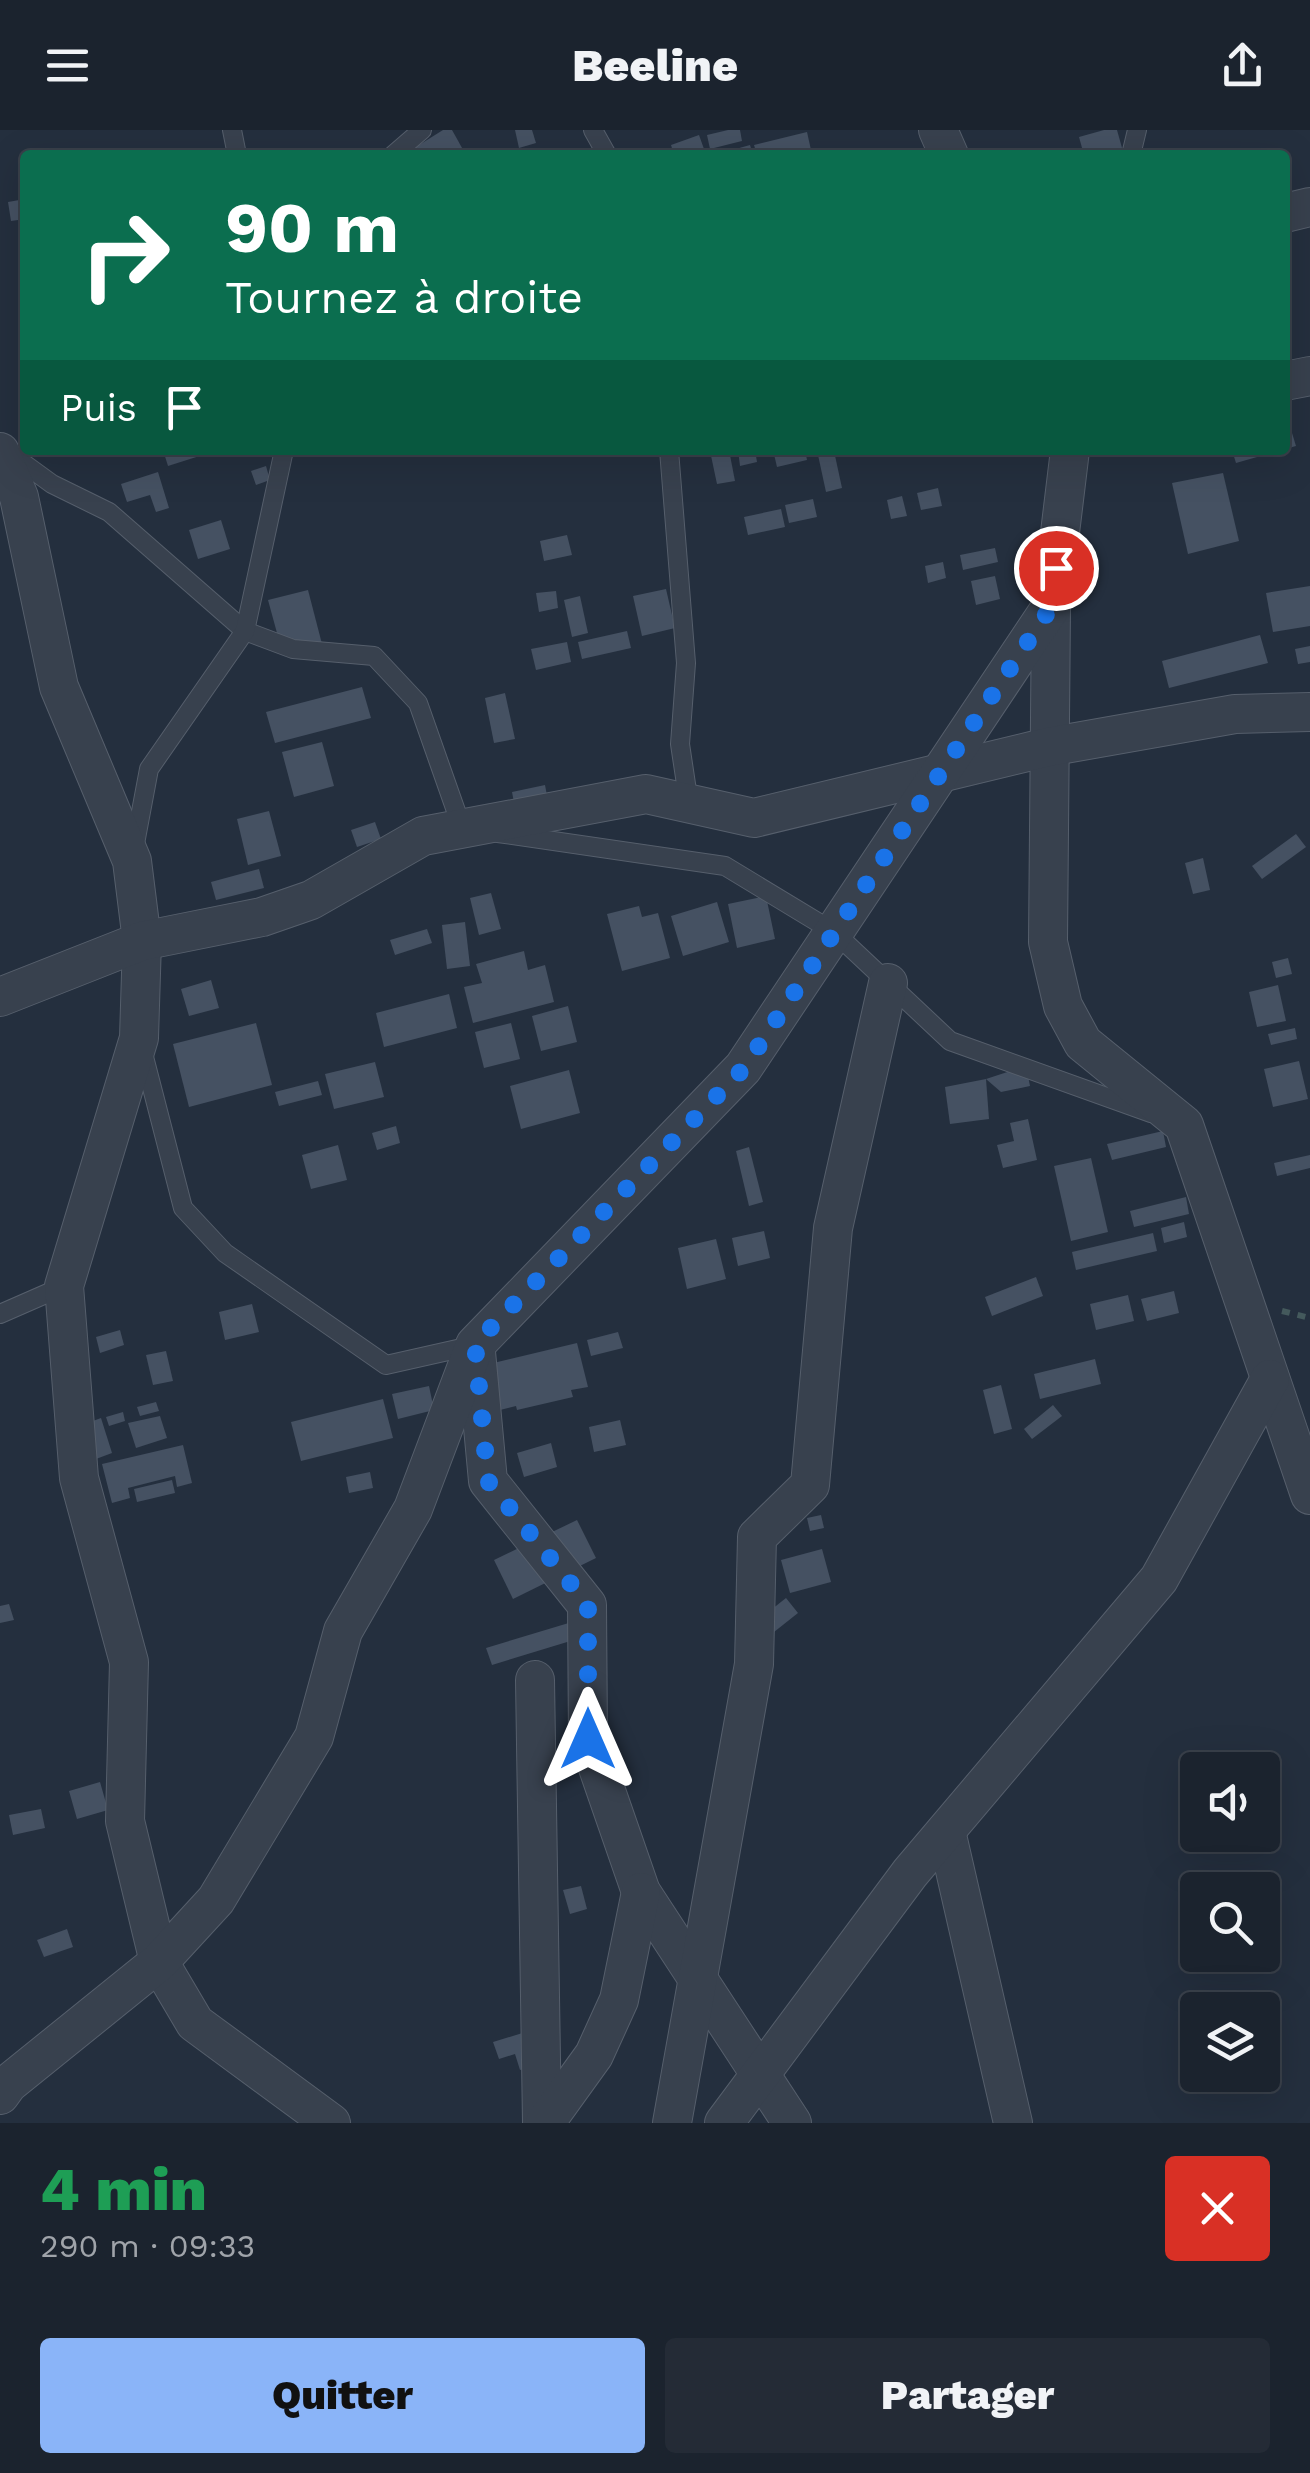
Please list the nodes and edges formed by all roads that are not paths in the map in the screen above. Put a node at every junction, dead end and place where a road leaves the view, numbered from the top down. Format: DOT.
graph roads {
  1 [pos="422,130"];
  2 [pos="399,150"];
  3 [pos="0,448"];
  4 [pos="283,455"];
  5 [pos="669,455"];
  6 [pos="1069,455"];
  7 [pos="1051,607"];
  8 [pos="244,630"];
  9 [pos="1310,712"];
  10 [pos="1048,747"];
  11 [pos="942,772"];
  12 [pos="689,804"];
  13 [pos="462,828"];
  14 [pos="132,862"];
  15 [pos="834,932"];
  16 [pos="142,941"];
  17 [pos="888,984"];
  18 [pos="0,998"];
  19 [pos="139,1038"];
  20 [pos="1184,1125"];
  21 [pos="64,1286"];
  22 [pos="0,1314"];
  23 [pos="475,1344"];
  24 [pos="1270,1379"];
  25 [pos="1310,1495"];
  26 [pos="535,1680"];
  27 [pos="946,1831"];
  28 [pos="640,1892"];
  29 [pos="158,1962"];
  30 [pos="699,1984"];
  31 [pos="758,2078"];
  32 [pos="0,2095"];
  33 [pos="331,2123"];
  34 [pos="544,2123"];
  35 [pos="672,2123"];
  36 [pos="724,2123"];
  37 [pos="792,2123"];
  38 [pos="1012,2123"];
  1 -- 2 [label="lane"];
  3 -- 8 [label="lane"];
  3 -- 14 [label="street"];
  4 -- 8 [label="lane"];
  5 -- 12 [label="lane"];
  6 -- 7 [label="street"];
  7 -- 10 [label="street"];
  7 -- 11 [label="street"];
  8 -- 13 [label="lane"];
  8 -- 14 [label="lane"];
  9 -- 10 [label="street"];
  10 -- 11 [label="street"];
  10 -- 20 [label="street"];
  11 -- 12 [label="street"];
  11 -- 15 [label="street"];
  12 -- 13 [label="street"];
  13 -- 15 [label="lane"];
  13 -- 16 [label="street"];
  14 -- 16 [label="street"];
  15 -- 17 [label="lane"];
  15 -- 23 [label="street"];
  16 -- 18 [label="street"];
  16 -- 19 [label="street"];
  17 -- 20 [label="lane"];
  17 -- 30 [label="street"];
  19 -- 21 [label="street"];
  19 -- 23 [label="lane"];
  20 -- 24 [label="street"];
  21 -- 22 [label="lane"];
  21 -- 29 [label="street"];
  23 -- 28 [label="street"];
  23 -- 29 [label="street"];
  24 -- 25 [label="street"];
  24 -- 27 [label="street"];
  26 -- 34 [label="street"];
  27 -- 31 [label="street"];
  27 -- 38 [label="street"];
  28 -- 30 [label="street"];
  28 -- 34 [label="street"];
  29 -- 32 [label="street"];
  29 -- 33 [label="street"];
  30 -- 31 [label="street"];
  30 -- 35 [label="street"];
  31 -- 36 [label="street"];
  31 -- 37 [label="street"];
}
